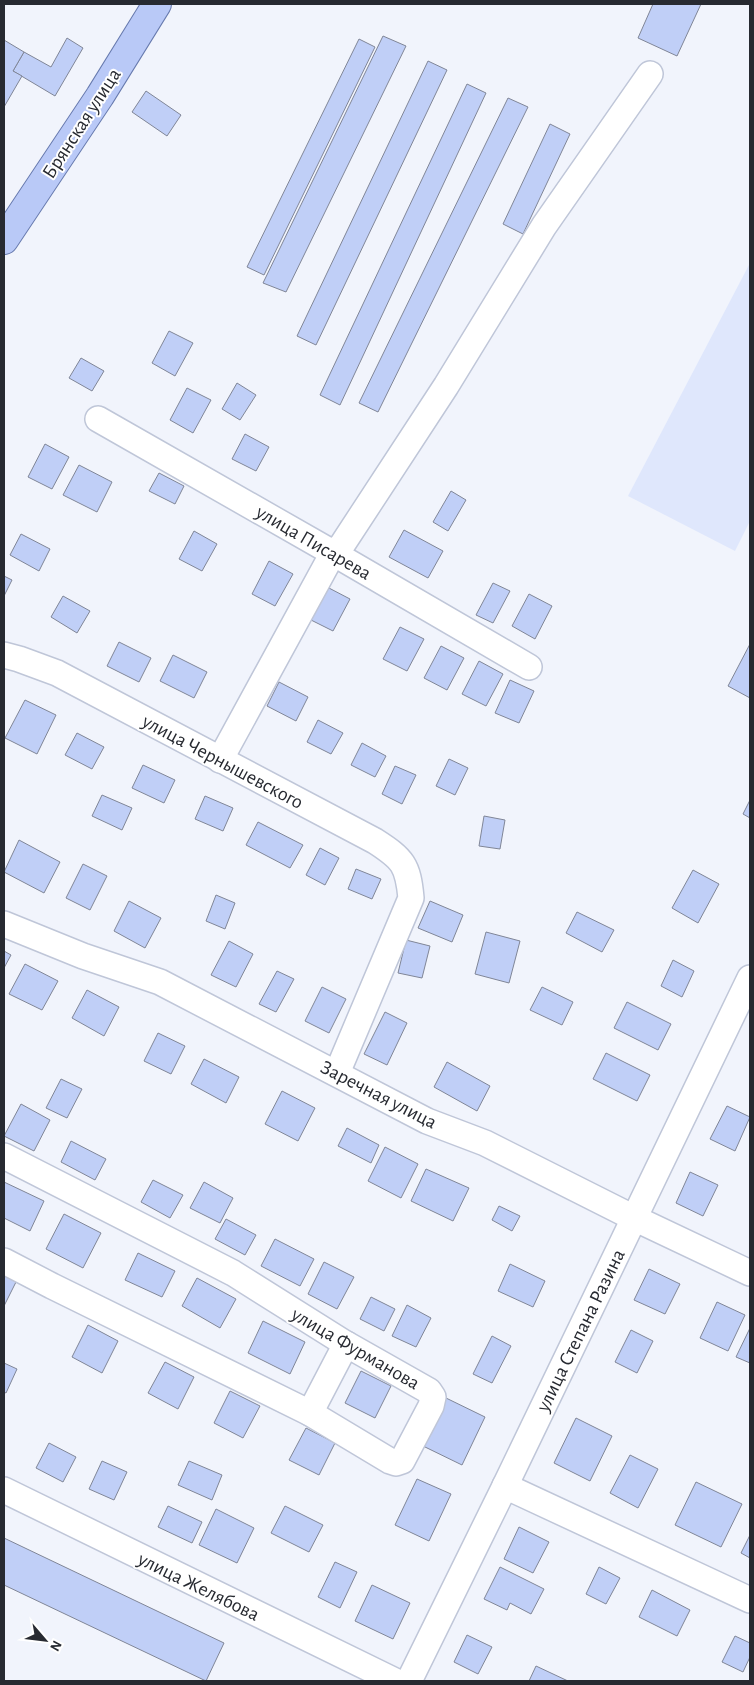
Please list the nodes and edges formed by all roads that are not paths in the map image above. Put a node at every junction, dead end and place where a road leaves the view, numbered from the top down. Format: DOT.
graph roads {
  1 [pos="157,4"];
  2 [pos="650,74"];
  3 [pos="4,240"];
  4 [pos="98,419"];
  5 [pos="333,553"];
  6 [pos="4,655"];
  7 [pos="529,668"];
  8 [pos="220,760"];
  9 [pos="4,924"];
  10 [pos="750,978"];
  11 [pos="336,1073"];
  12 [pos="4,1156"];
  13 [pos="634,1218"];
  14 [pos="4,1261"];
  15 [pos="750,1273"];
  16 [pos="346,1344"];
  17 [pos="310,1413"];
  18 [pos="505,1486"];
  19 [pos="4,1490"];
  20 [pos="750,1600"];
  21 [pos="395,1681"];
  22 [pos="409,1681"];
  1 -- 3 [label="main road, Брянская улица"];
  2 -- 5 [label="street"];
  4 -- 5 [label="street, улица Писарева"];
  5 -- 7 [label="street, улица Писарева"];
  5 -- 8 [label="street"];
  6 -- 8 [label="street, улица Чернышевского"];
  8 -- 11 [label="street, улица Чернышевского"];
  9 -- 11 [label="street, Заречная улица"];
  10 -- 13 [label="street, улица Степана Разина"];
  11 -- 13 [label="street, Заречная улица"];
  12 -- 16 [label="street, улица Фурманова"];
  13 -- 15 [label="street, Заречная улица"];
  13 -- 18 [label="street, улица Степана Разина"];
  14 -- 17 [label="street, улица Фурманова"];
  16 -- 17 [label="street"];
  16 -- 17 [label="street, улица Фурманова"];
  18 -- 20 [label="street"];
  18 -- 22 [label="street, улица Степана Разина"];
  19 -- 21 [label="street, улица Желябова"];
}
